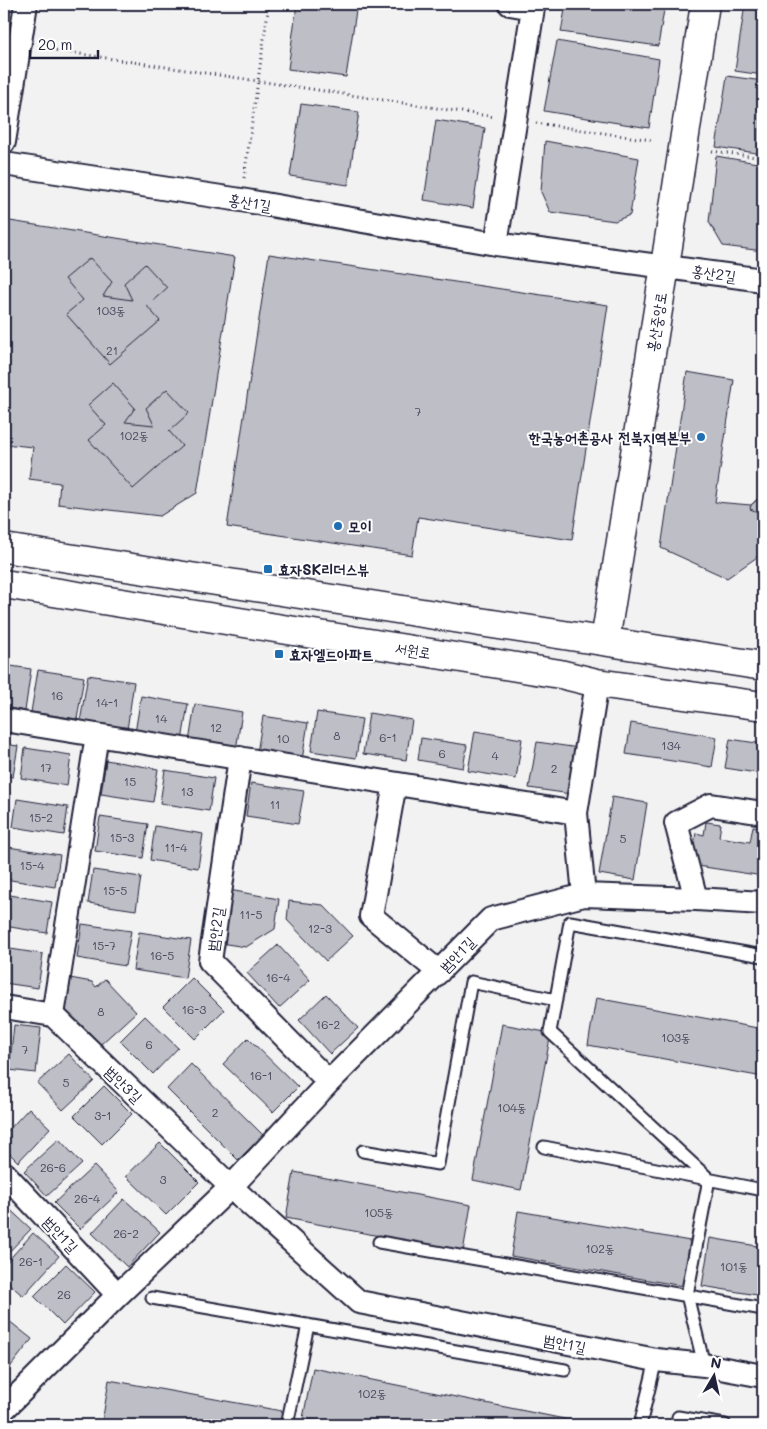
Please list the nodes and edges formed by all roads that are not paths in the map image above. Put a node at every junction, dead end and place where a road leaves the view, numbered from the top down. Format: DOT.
graph roads {
  1 [pos="26,4"];
  2 [pos="510,4"];
  3 [pos="705,4"];
  4 [pos="4,142"];
  5 [pos="4,164"];
  6 [pos="496,244"];
  7 [pos="666,266"];
  8 [pos="763,280"];
  9 [pos="4,548"];
  10 [pos="4,584"];
  11 [pos="605,641"];
  12 [pos="763,666"];
  13 [pos="597,683"];
  14 [pos="763,706"];
  15 [pos="4,720"];
  16 [pos="97,735"];
  17 [pos="240,758"];
  18 [pos="395,784"];
  19 [pos="576,813"];
  20 [pos="763,813"];
  21 [pos="584,895"];
  22 [pos="696,898"];
  23 [pos="763,903"];
  24 [pos="763,956"];
  25 [pos="439,972"];
  26 [pos="556,1000"];
  27 [pos="4,1007"];
  28 [pos="53,1016"];
  29 [pos="329,1082"];
  30 [pos="544,1147"];
  31 [pos="363,1151"];
  32 [pos="4,1172"];
  33 [pos="709,1179"];
  34 [pos="231,1187"];
  35 [pos="763,1190"];
  36 [pos="379,1242"];
  37 [pos="118,1295"];
  38 [pos="687,1295"];
  39 [pos="152,1298"];
  40 [pos="763,1309"];
  41 [pos="308,1325"];
  42 [pos="656,1360"];
  43 [pos="704,1366"];
  44 [pos="565,1370"];
  45 [pos="763,1376"];
  46 [pos="4,1408"];
  47 [pos="678,1417"];
  48 [pos="287,1425"];
  49 [pos="640,1425"];
  50 [pos="726,1425"];
  1 -- 4 [label="street"];
  2 -- 6 [label="street"];
  3 -- 7 [label="main road, 홍산중앙로"];
  5 -- 6 [label="street, 홍산1길"];
  6 -- 7 [label="street, 홍산1길"];
  7 -- 8 [label="street, 홍산2길"];
  7 -- 11 [label="main road, 홍산중앙로"];
  9 -- 11 [label="main road"];
  10 -- 13 [label="main road, 서원로"];
  11 -- 12 [label="main road"];
  13 -- 14 [label="main road, 서원로"];
  13 -- 19 [label="street"];
  15 -- 16 [label="street"];
  16 -- 17 [label="street"];
  16 -- 28 [label="street"];
  17 -- 18 [label="street"];
  17 -- 29 [label="street, 범안2길"];
  18 -- 19 [label="street"];
  18 -- 25 [label="street"];
  19 -- 21 [label="street"];
  20 -- 22 [label="street"];
  21 -- 22 [label="street, 범안1길"];
  21 -- 25 [label="street, 범안1길"];
  22 -- 23 [label="street, 범안1길"];
  24 -- 26 [label="lane"];
  25 -- 29 [label="street, 범안1길"];
  26 -- 31 [label="lane"];
  26 -- 33 [label="lane"];
  27 -- 28 [label="street"];
  28 -- 34 [label="street, 범안3길"];
  29 -- 34 [label="street, 범안1길"];
  30 -- 33 [label="lane"];
  32 -- 37 [label="street, 범안1길"];
  33 -- 35 [label="lane"];
  33 -- 38 [label="lane"];
  34 -- 37 [label="street, 범안1길"];
  34 -- 42 [label="street, 범안1길"];
  36 -- 38 [label="lane"];
  37 -- 46 [label="street, 범안1길"];
  38 -- 40 [label="lane"];
  38 -- 43 [label="lane"];
  39 -- 41 [label="lane"];
  41 -- 44 [label="lane"];
  41 -- 48 [label="lane"];
  42 -- 43 [label="street, 범안1길"];
  42 -- 49 [label="lane"];
  43 -- 45 [label="street, 범안1길"];
  47 -- 50 [label="lane"];
}
